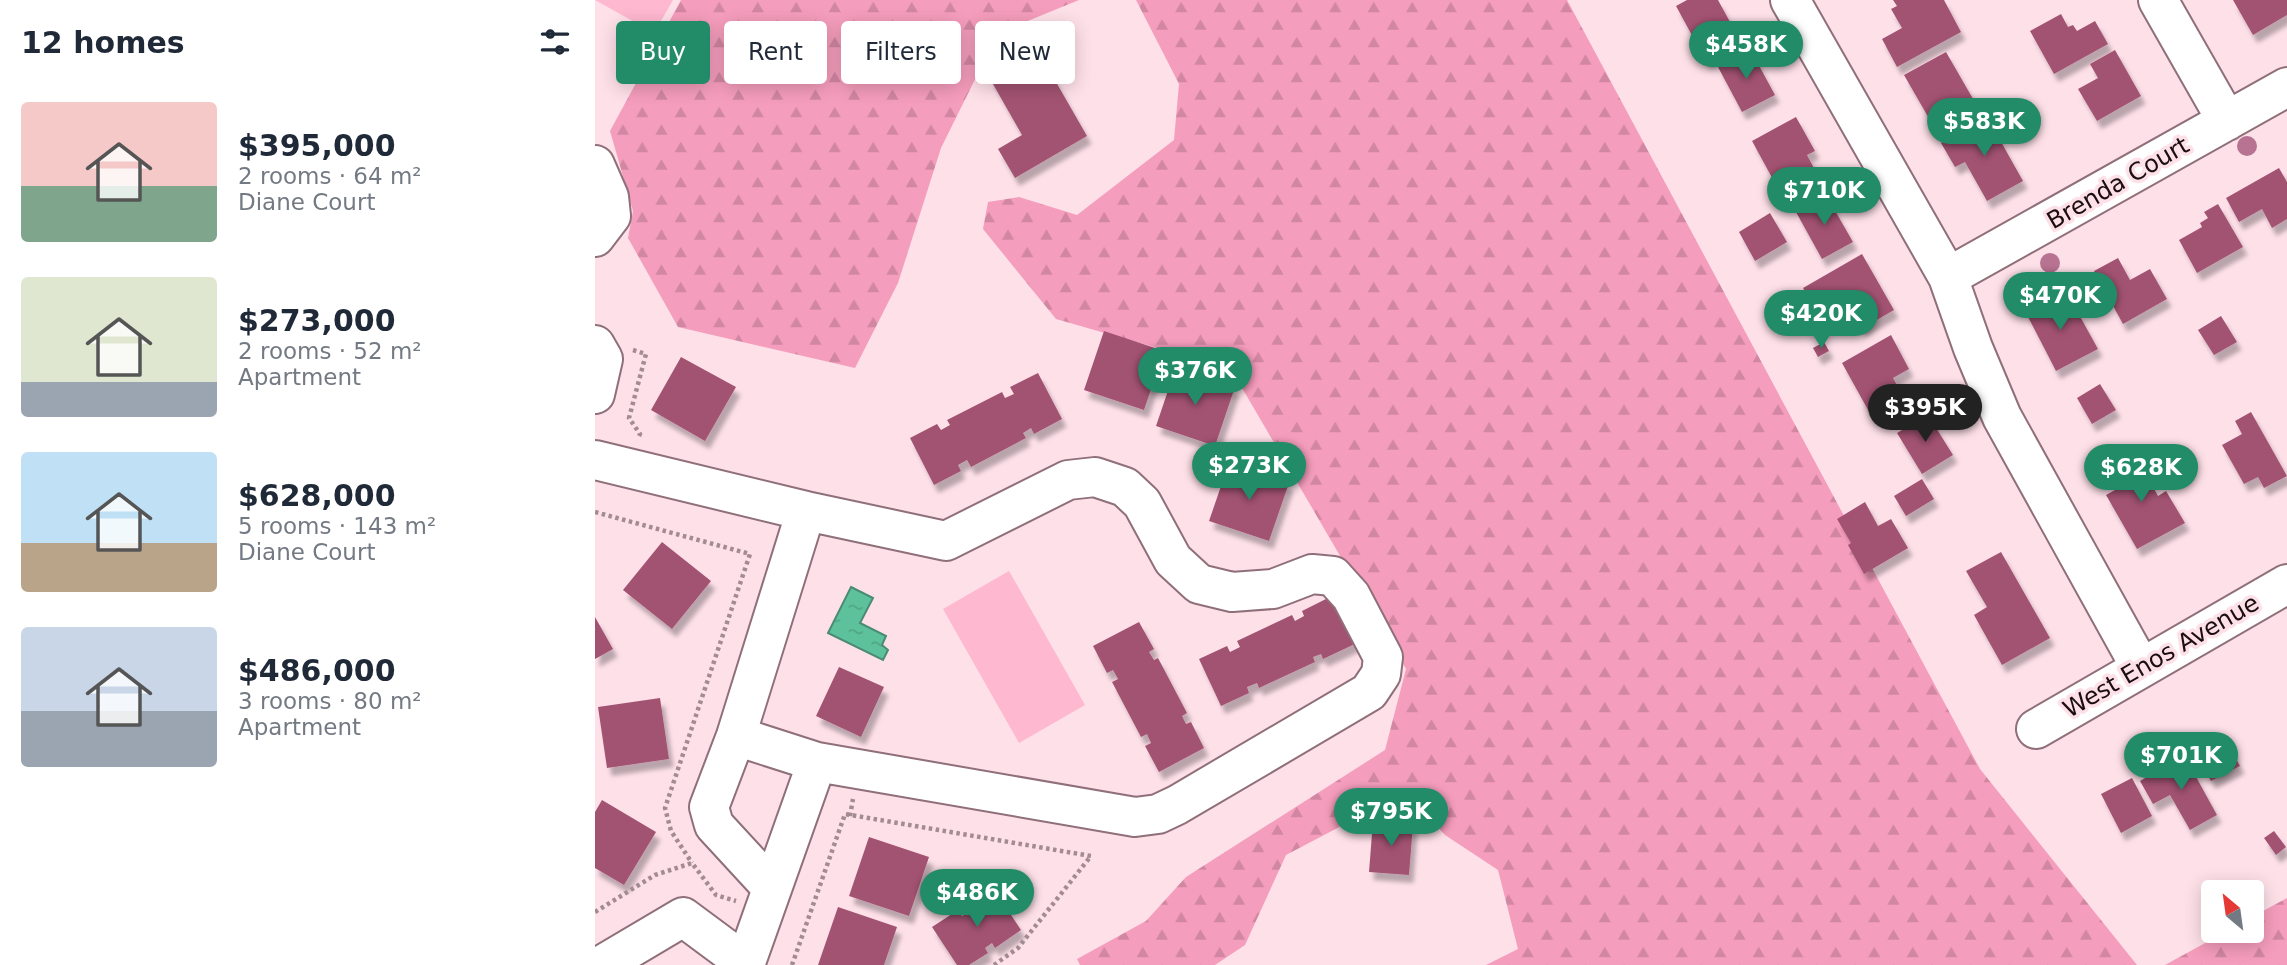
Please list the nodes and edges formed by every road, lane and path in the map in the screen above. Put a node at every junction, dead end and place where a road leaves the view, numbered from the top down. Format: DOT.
graph roads {
  1 [pos="1790,0"];
  2 [pos="2158,0"];
  3 [pos="2287,87"];
  4 [pos="2227,121"];
  5 [pos="595,165"];
  6 [pos="603,227"];
  7 [pos="1948,277"];
  8 [pos="595,345"];
  9 [pos="595,394"];
  10 [pos="595,460"];
  11 [pos="806,511"];
  12 [pos="595,512"];
  13 [pos="2287,583"];
  14 [pos="2141,668"];
  15 [pos="2036,729"];
  16 [pos="736,736"];
  17 [pos="817,762"];
  18 [pos="692,863"];
  19 [pos="772,888"];
  20 [pos="745,964"];
  21 [pos="603,965"];
  22 [pos="792,965"];
  23 [pos="994,965"];
  1 -- 7 [label="street"];
  2 -- 4 [label="street"];
  3 -- 4 [label="street, Brenda Court"];
  4 -- 7 [label="street, Brenda Court"];
  5 -- 6 [label="street"];
  7 -- 14 [label="street"];
  8 -- 9 [label="street"];
  10 -- 11 [label="street"];
  11 -- 16 [label="street"];
  11 -- 17 [label="street"];
  12 -- 18 [label="path"];
  13 -- 14 [label="street, West Enos Avenue"];
  14 -- 15 [label="street, West Enos Avenue"];
  16 -- 17 [label="street"];
  16 -- 19 [label="street"];
  17 -- 19 [label="street"];
  19 -- 20 [label="street"];
  20 -- 21 [label="street"];
  22 -- 23 [label="path"];
}
